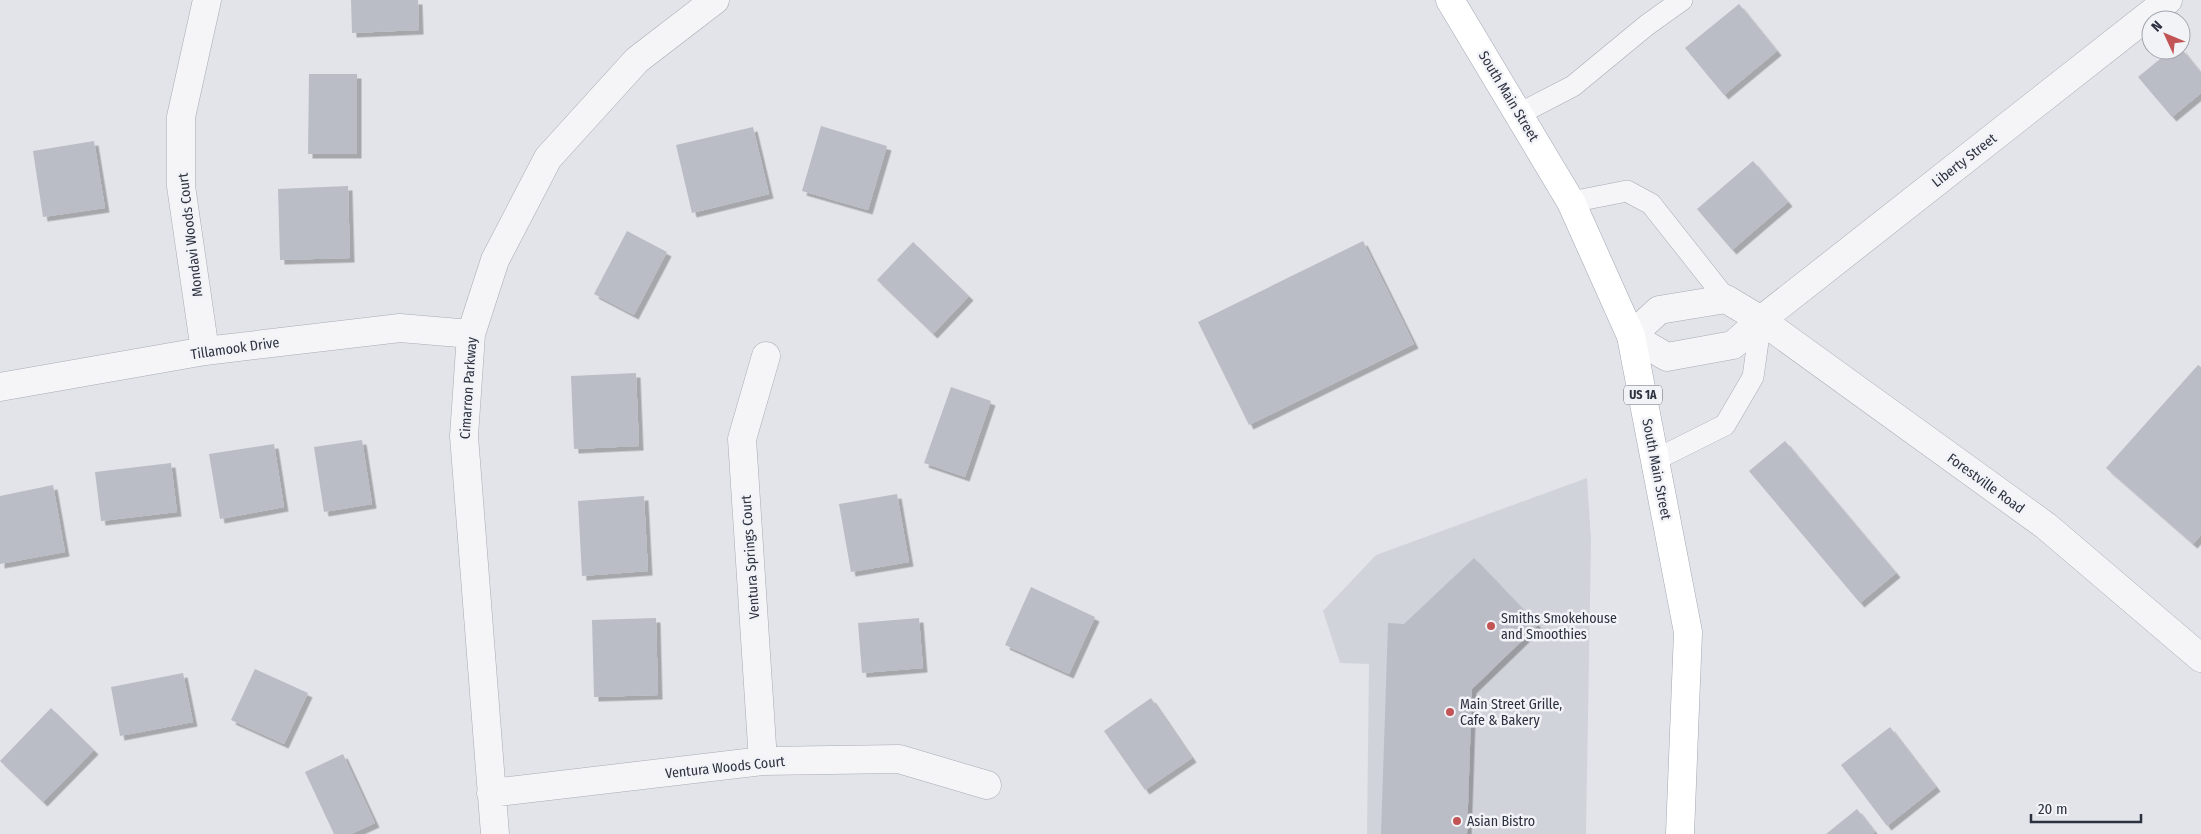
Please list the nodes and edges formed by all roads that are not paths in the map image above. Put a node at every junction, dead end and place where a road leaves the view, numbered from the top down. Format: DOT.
graph roads {
  1 [pos="207,0"];
  2 [pos="715,0"];
  3 [pos="1450,0"];
  4 [pos="1682,0"];
  5 [pos="2168,0"];
  6 [pos="1520,114"];
  7 [pos="1571,202"];
  8 [pos="1726,299"];
  9 [pos="1761,320"];
  10 [pos="471,334"];
  11 [pos="1632,336"];
  12 [pos="205,351"];
  13 [pos="766,356"];
  14 [pos="0,387"];
  15 [pos="1655,460"];
  16 [pos="2201,658"];
  17 [pos="763,761"];
  18 [pos="987,784"];
  19 [pos="491,793"];
  20 [pos="495,834"];
  21 [pos="1680,834"];
  1 -- 12 [label="street, Mondavi Woods Court"];
  2 -- 10 [label="street, Cimarron Parkway"];
  3 -- 6 [label="main road, South Main Street / US 1A"];
  4 -- 6 [label="lane"];
  5 -- 9 [label="street, Liberty Street"];
  6 -- 7 [label="main road, South Main Street / US 1A"];
  7 -- 8 [label="lane"];
  7 -- 11 [label="main road, South Main Street / US 1A"];
  8 -- 9 [label="street, Forestville Road"];
  8 -- 11 [label="street"];
  9 -- 11 [label="street"];
  9 -- 15 [label="lane"];
  9 -- 16 [label="street, Forestville Road"];
  10 -- 12 [label="street, Tillamook Drive"];
  10 -- 19 [label="street, Cimarron Parkway"];
  11 -- 15 [label="main road, South Main Street / US 1A"];
  12 -- 14 [label="street, Tillamook Drive"];
  13 -- 17 [label="street, Ventura Springs Court"];
  15 -- 21 [label="main road, South Main Street / US 1A"];
  17 -- 18 [label="street, Ventura Woods Court"];
  17 -- 19 [label="street, Ventura Woods Court"];
  19 -- 20 [label="street, Cimarron Parkway"];
}
